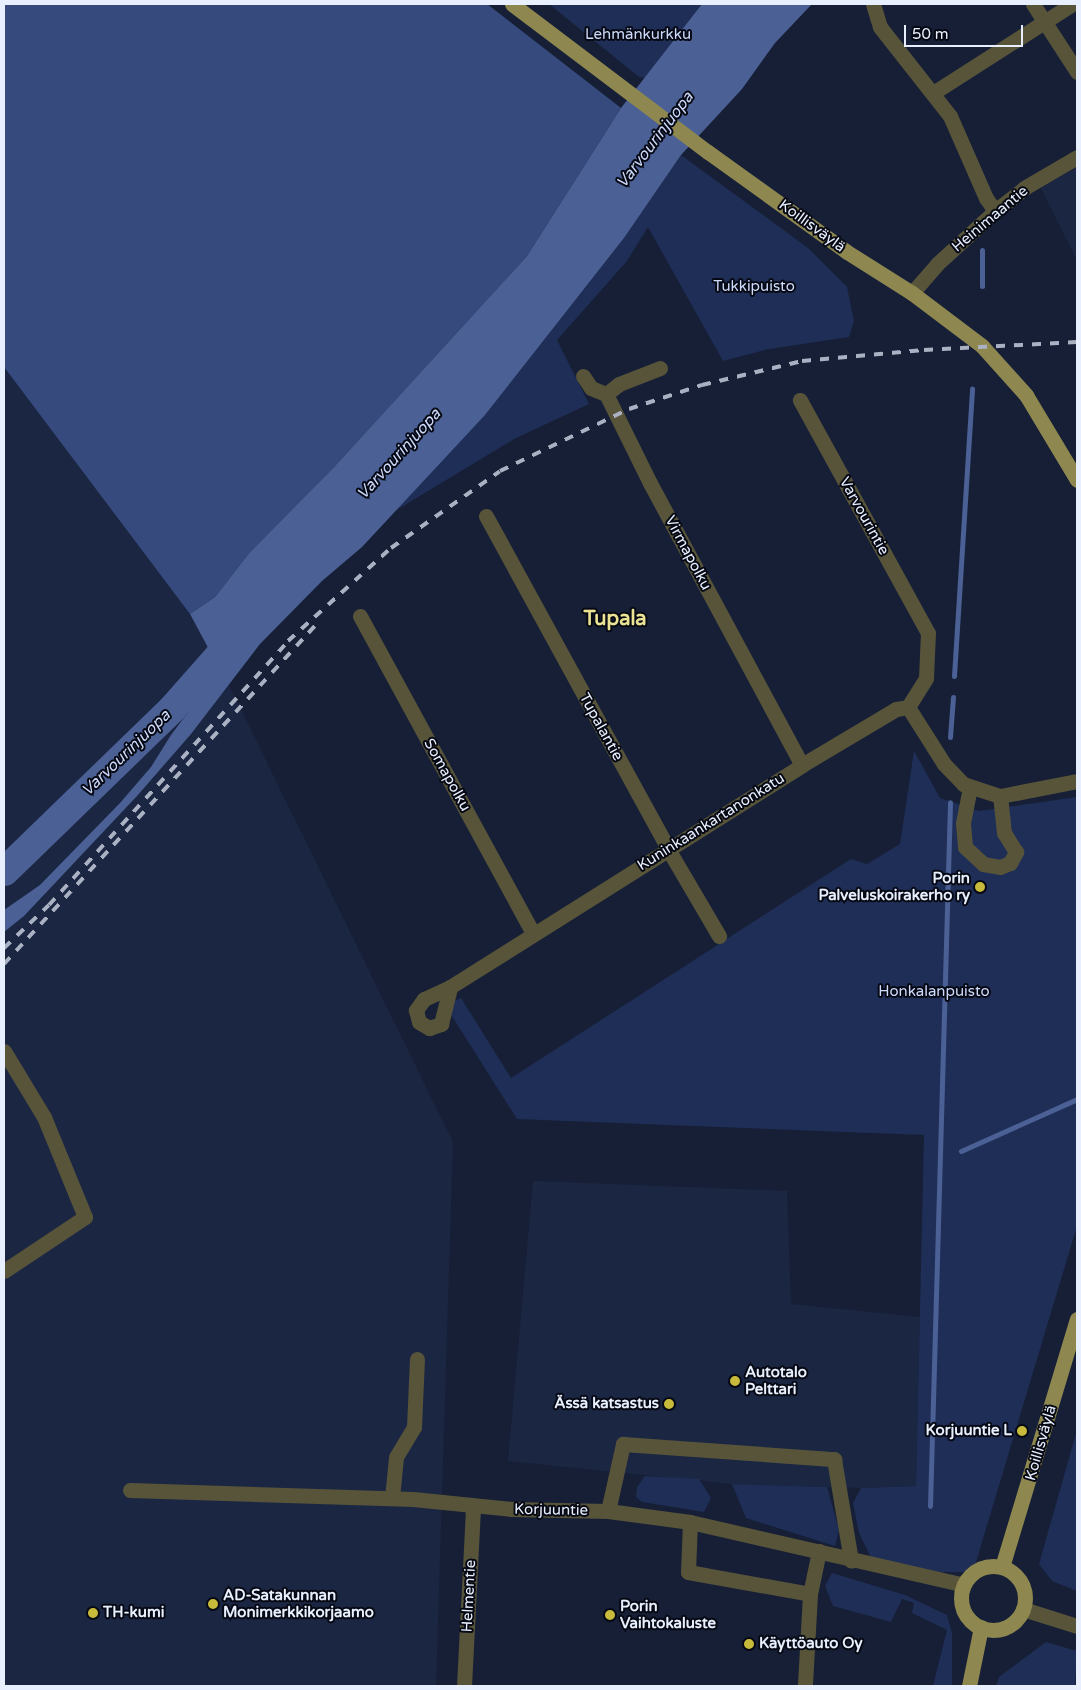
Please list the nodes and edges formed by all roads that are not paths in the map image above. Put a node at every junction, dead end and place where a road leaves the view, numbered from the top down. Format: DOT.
graph roads {
  1 [pos="512,4"];
  2 [pos="873,4"];
  3 [pos="1033,4"];
  4 [pos="1072,4"];
  5 [pos="1044,22"];
  6 [pos="1077,72"];
  7 [pos="933,93"];
  8 [pos="1077,157"];
  9 [pos="995,211"];
  10 [pos="912,293"];
  11 [pos="660,368"];
  12 [pos="583,376"];
  13 [pos="606,394"];
  14 [pos="800,400"];
  15 [pos="1077,480"];
  16 [pos="486,516"];
  17 [pos="360,616"];
  18 [pos="908,707"];
  19 [pos="802,765"];
  20 [pos="1077,781"];
  21 [pos="970,787"];
  22 [pos="1000,796"];
  23 [pos="668,849"];
  24 [pos="533,933"];
  25 [pos="720,936"];
  26 [pos="450,987"];
  27 [pos="4,1051"];
  28 [pos="4,1270"];
  29 [pos="1077,1319"];
  30 [pos="417,1359"];
  31 [pos="130,1490"];
  32 [pos="392,1498"];
  33 [pos="473,1506"];
  34 [pos="608,1511"];
  35 [pos="690,1522"];
  36 [pos="819,1552"];
  37 [pos="851,1561"];
  38 [pos="1002,1567"];
  39 [pos="964,1585"];
  40 [pos="810,1594"];
  41 [pos="1023,1609"];
  42 [pos="1077,1626"];
  43 [pos="981,1628"];
  44 [pos="805,1684"];
  45 [pos="464,1686"];
  46 [pos="969,1686"];
  1 -- 10 [label="main road, Koillisväylä"];
  2 -- 7 [label="street"];
  3 -- 5 [label="street"];
  4 -- 5 [label="street"];
  5 -- 6 [label="street"];
  5 -- 7 [label="street"];
  7 -- 9 [label="street"];
  8 -- 9 [label="street, Heinimaantie"];
  9 -- 10 [label="street, Heinimaantie"];
  10 -- 15 [label="main road, Koillisväylä"];
  11 -- 13 [label="street"];
  12 -- 13 [label="street"];
  13 -- 19 [label="street, Virmapolku"];
  14 -- 18 [label="street, Varvourintie"];
  16 -- 23 [label="street, Tupalantie"];
  17 -- 24 [label="street, Somapolku"];
  18 -- 19 [label="street, Kuninkaankartanonkatu"];
  18 -- 21 [label="street"];
  19 -- 23 [label="street, Kuninkaankartanonkatu"];
  20 -- 22 [label="street"];
  21 -- 22 [label="street"];
  21 -- 22 [label="street"];
  23 -- 24 [label="street, Kuninkaankartanonkatu"];
  23 -- 25 [label="street, Tupalantie"];
  24 -- 26 [label="street, Kuninkaankartanonkatu"];
  27 -- 28 [label="street"];
  29 -- 38 [label="main road, Koillisväylä"];
  30 -- 32 [label="street"];
  31 -- 32 [label="street, Korjuuntie"];
  32 -- 33 [label="street, Korjuuntie"];
  33 -- 34 [label="street, Korjuuntie"];
  33 -- 45 [label="street, Helmentie"];
  34 -- 35 [label="street, Korjuuntie"];
  34 -- 37 [label="street"];
  35 -- 36 [label="street, Korjuuntie"];
  35 -- 40 [label="street"];
  36 -- 37 [label="street, Korjuuntie"];
  36 -- 40 [label="street"];
  37 -- 39 [label="street, Korjuuntie"];
  38 -- 39 [label="main road"];
  38 -- 41 [label="main road"];
  39 -- 43 [label="main road"];
  40 -- 44 [label="street"];
  41 -- 42 [label="street"];
  41 -- 43 [label="main road"];
  43 -- 46 [label="main road"];
}
